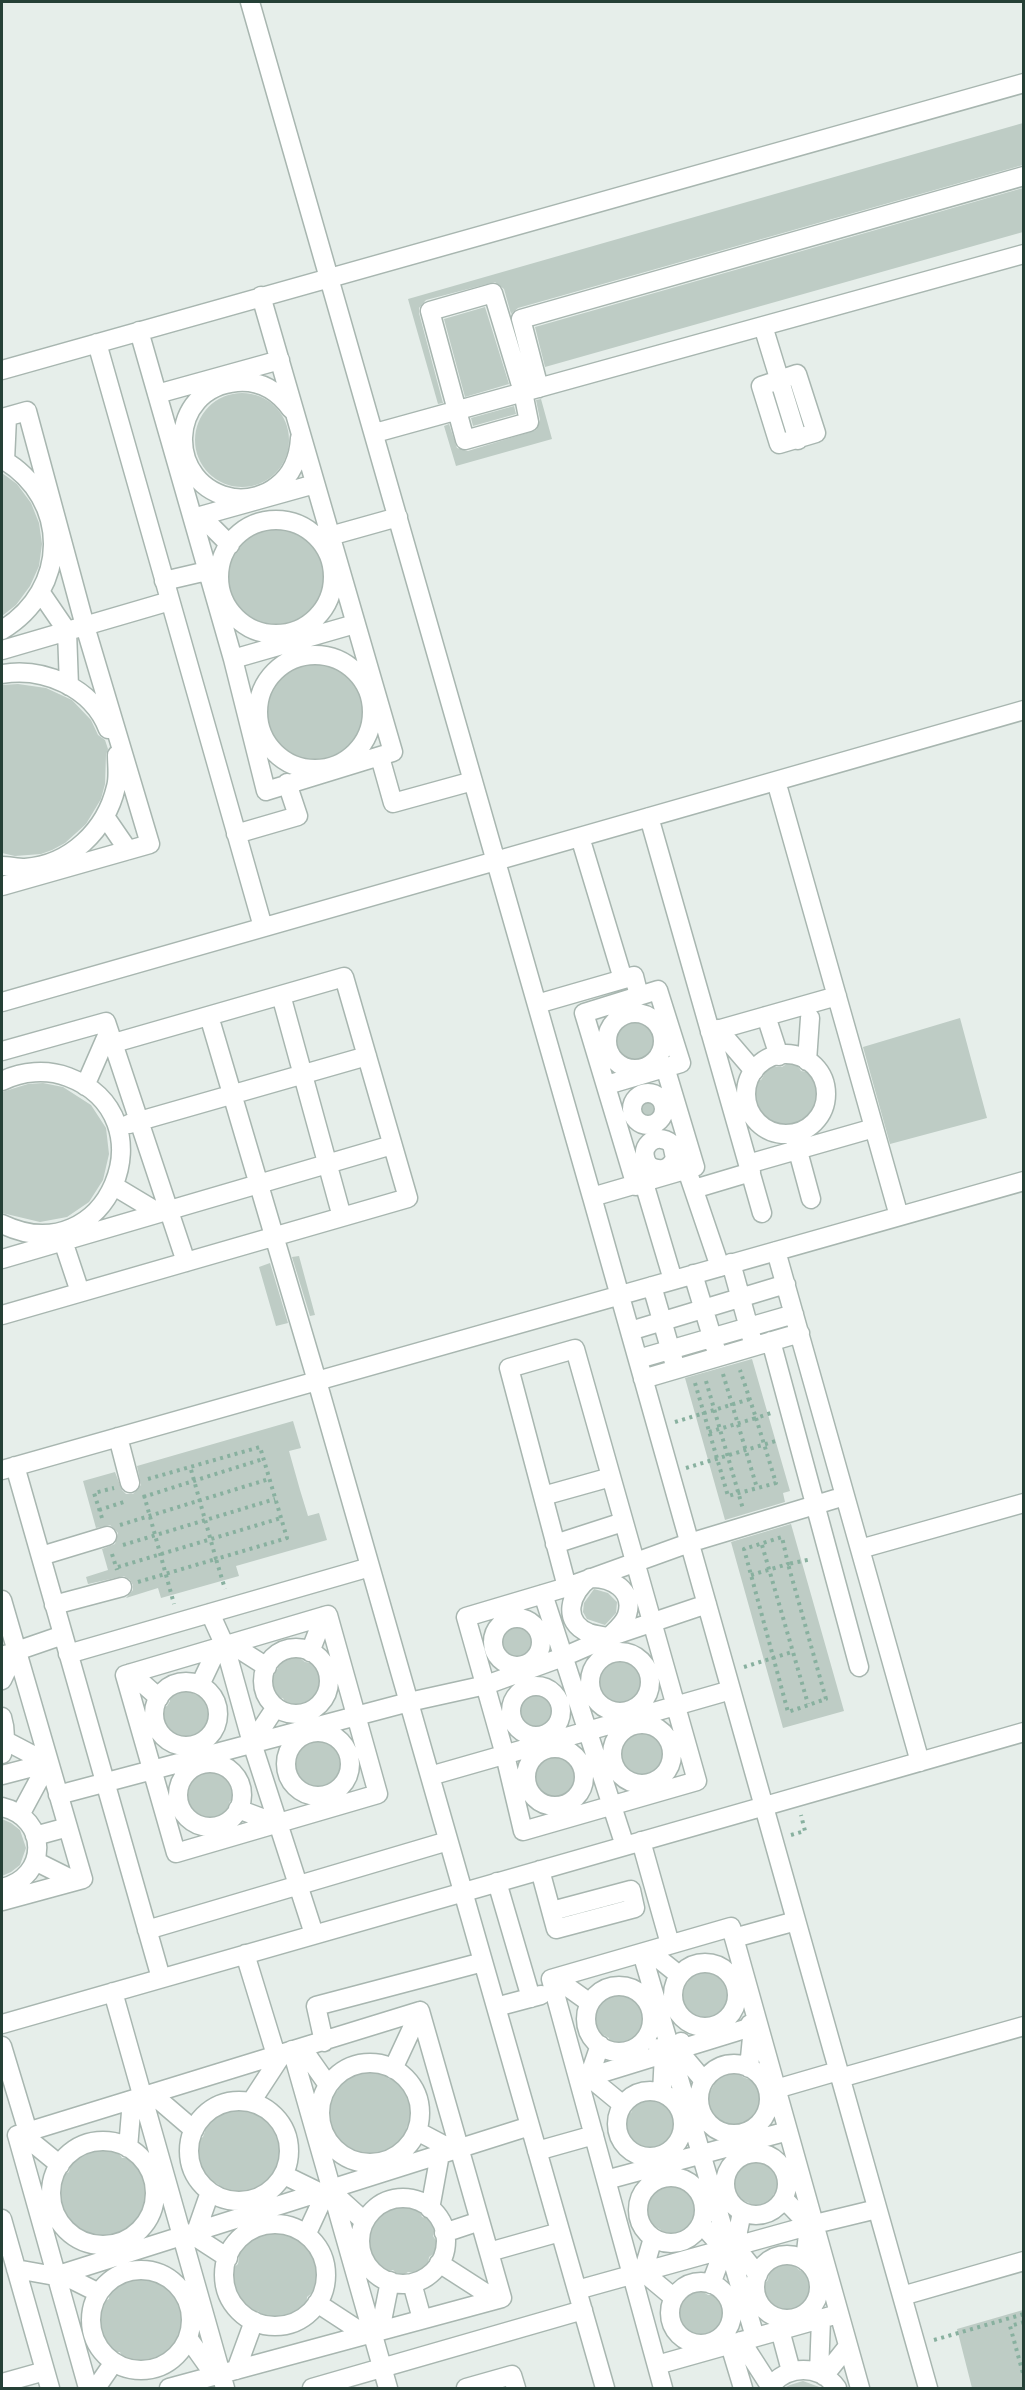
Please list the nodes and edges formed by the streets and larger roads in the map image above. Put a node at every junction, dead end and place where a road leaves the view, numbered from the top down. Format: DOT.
graph roads {
  1 [pos="250,2"];
  2 [pos="1023,83"];
  3 [pos="1023,176"];
  4 [pos="1023,254"];
  5 [pos="329,277"];
  6 [pos="261,296"];
  7 [pos="763,326"];
  8 [pos="139,331"];
  9 [pos="97,343"];
  10 [pos="277,361"];
  11 [pos="2,370"];
  12 [pos="226,379"];
  13 [pos="531,390"];
  14 [pos="273,391"];
  15 [pos="164,392"];
  16 [pos="458,410"];
  17 [pos="295,416"];
  18 [pos="4,417"];
  19 [pos="186,419"];
  20 [pos="375,433"];
  21 [pos="301,434"];
  22 [pos="798,440"];
  23 [pos="180,458"];
  24 [pos="3,460"];
  25 [pos="291,471"];
  26 [pos="206,487"];
  27 [pos="315,488"];
  28 [pos="260,498"];
  29 [pos="195,515"];
  30 [pos="398,517"];
  31 [pos="266,521"];
  32 [pos="308,529"];
  33 [pos="330,536"];
  34 [pos="230,545"];
  35 [pos="207,571"];
  36 [pos="164,581"];
  37 [pos="41,592"];
  38 [pos="170,601"];
  39 [pos="324,609"];
  40 [pos="249,626"];
  41 [pos="354,627"];
  42 [pos="76,628"];
  43 [pos="2,630"];
  44 [pos="298,643"];
  45 [pos="2,650"];
  46 [pos="233,655"];
  47 [pos="351,667"];
  48 [pos="2,674"];
  49 [pos="268,678"];
  50 [pos="69,686"];
  51 [pos="375,702"];
  52 [pos="1023,710"];
  53 [pos="256,731"];
  54 [pos="368,733"];
  55 [pos="383,756"];
  56 [pos="296,767"];
  57 [pos="335,769"];
  58 [pos="473,781"];
  59 [pos="776,781"];
  60 [pos="282,785"];
  61 [pos="649,817"];
  62 [pos="106,818"];
  63 [pos="236,834"];
  64 [pos="580,837"];
  65 [pos="128,850"];
  66 [pos="496,861"];
  67 [pos="2,866"];
  68 [pos="48,868"];
  69 [pos="2,886"];
  70 [pos="263,927"];
  71 [pos="623,979"];
  72 [pos="281,995"];
  73 [pos="837,996"];
  74 [pos="636,1001"];
  75 [pos="2,1002"];
  76 [pos="537,1004"];
  77 [pos="587,1012"];
  78 [pos="208,1016"];
  79 [pos="766,1016"];
  80 [pos="810,1018"];
  81 [pos="660,1026"];
  82 [pos="714,1030"];
  83 [pos="111,1037"];
  84 [pos="604,1042"];
  85 [pos="10,1049"];
  86 [pos="366,1056"];
  87 [pos="779,1056"];
  88 [pos="807,1061"];
  89 [pos="619,1064"];
  90 [pos="655,1067"];
  91 [pos="754,1071"];
  92 [pos="27,1073"];
  93 [pos="303,1074"];
  94 [pos="2,1081"];
  95 [pos="609,1084"];
  96 [pos="85,1086"];
  97 [pos="232,1094"];
  98 [pos="740,1106"];
  99 [pos="818,1119"];
  100 [pos="138,1120"];
  101 [pos="874,1128"];
  102 [pos="117,1129"];
  103 [pos="767,1129"];
  104 [pos="654,1138"];
  105 [pos="840,1138"];
  106 [pos="795,1142"];
  107 [pos="392,1145"];
  108 [pos="328,1164"];
  109 [pos="748,1164"];
  110 [pos="1023,1181"];
  111 [pos="259,1184"];
  112 [pos="114,1186"];
  113 [pos="694,1189"];
  114 [pos="592,1197"];
  115 [pos="811,1199"];
  116 [pos="164,1212"];
  117 [pos="762,1213"];
  118 [pos="899,1216"];
  119 [pos="342,1217"];
  120 [pos="2,1224"];
  121 [pos="275,1236"];
  122 [pos="63,1241"];
  123 [pos="776,1251"];
  124 [pos="2,1259"];
  125 [pos="186,1262"];
  126 [pos="725,1265"];
  127 [pos="693,1274"];
  128 [pos="673,1280"];
  129 [pos="786,1284"];
  130 [pos="652,1286"];
  131 [pos="80,1292"];
  132 [pos="620,1295"];
  133 [pos="740,1297"];
  134 [pos="704,1309"];
  135 [pos="794,1314"];
  136 [pos="2,1315"];
  137 [pos="662,1321"];
  138 [pos="749,1327"];
  139 [pos="630,1331"];
  140 [pos="800,1333"];
  141 [pos="712,1338"];
  142 [pos="763,1344"];
  143 [pos="670,1350"];
  144 [pos="718,1357"];
  145 [pos="638,1359"];
  146 [pos="676,1370"];
  147 [pos="643,1379"];
  148 [pos="317,1381"];
  149 [pos="118,1437"];
  150 [pos="8,1468"];
  151 [pos="611,1477"];
  152 [pos="135,1482"];
  153 [pos="543,1496"];
  154 [pos="845,1496"];
  155 [pos="1023,1503"];
  156 [pos="816,1505"];
  157 [pos="623,1522"];
  158 [pos="108,1538"];
  159 [pos="689,1543"];
  160 [pos="555,1544"];
  161 [pos="860,1549"];
  162 [pos="41,1556"];
  163 [pos="631,1564"];
  164 [pos="370,1567"];
  165 [pos="591,1578"];
  166 [pos="122,1587"];
  167 [pos="554,1593"];
  168 [pos="629,1598"];
  169 [pos="2,1600"];
  170 [pos="707,1604"];
  171 [pos="54,1605"];
  172 [pos="509,1611"];
  173 [pos="210,1613"];
  174 [pos="324,1616"];
  175 [pos="470,1616"];
  176 [pos="648,1623"];
  177 [pos="579,1624"];
  178 [pos="280,1629"];
  179 [pos="495,1632"];
  180 [pos="541,1633"];
  181 [pos="63,1635"];
  182 [pos="611,1645"];
  183 [pos="224,1646"];
  184 [pos="287,1650"];
  185 [pos="310,1652"];
  186 [pos="9,1653"];
  187 [pos="68,1654"];
  188 [pos="566,1655"];
  189 [pos="491,1657"];
  190 [pos="637,1657"];
  191 [pos="171,1661"];
  192 [pos="267,1667"];
  193 [pos="859,1667"];
  194 [pos="594,1668"];
  195 [pos="336,1672"];
  196 [pos="131,1673"];
  197 [pos="530,1677"];
  198 [pos="2,1680"];
  199 [pos="655,1680"];
  200 [pos="728,1682"];
  201 [pos="176,1683"];
  202 [pos="489,1684"];
  203 [pos="200,1685"];
  204 [pos="325,1696"];
  205 [pos="159,1698"];
  206 [pos="240,1699"];
  207 [pos="270,1700"];
  208 [pos="409,1702"];
  209 [pos="572,1703"];
  210 [pos="217,1706"];
  211 [pos="604,1707"];
  212 [pos="671,1707"];
  213 [pos="355,1716"];
  214 [pos="510,1716"];
  215 [pos="35,1718"];
  216 [pos="630,1719"];
  217 [pos="308,1724"];
  218 [pos="148,1726"];
  219 [pos="214,1729"];
  220 [pos="660,1730"];
  221 [pos="588,1731"];
  222 [pos="1023,1732"];
  223 [pos="4,1735"];
  224 [pos="338,1738"];
  225 [pos="168,1740"];
  226 [pos="615,1741"];
  227 [pos="251,1743"];
  228 [pos="544,1743"];
  229 [pos="679,1746"];
  230 [pos="570,1753"];
  231 [pos="288,1754"];
  232 [pos="509,1754"];
  233 [pos="196,1755"];
  234 [pos="355,1761"];
  235 [pos="920,1762"];
  236 [pos="48,1763"];
  237 [pos="224,1766"];
  238 [pos="528,1766"];
  239 [pos="670,1766"];
  240 [pos="157,1768"];
  241 [pos="288,1774"];
  242 [pos="595,1774"];
  243 [pos="2,1775"];
  244 [pos="430,1776"];
  245 [pos="181,1779"];
  246 [pos="627,1780"];
  247 [pos="105,1782"];
  248 [pos="265,1782"];
  249 [pos="690,1783"];
  250 [pos="241,1788"];
  251 [pos="652,1788"];
  252 [pos="521,1790"];
  253 [pos="302,1792"];
  254 [pos="58,1795"];
  255 [pos="375,1795"];
  256 [pos="329,1801"];
  257 [pos="541,1802"];
  258 [pos="612,1806"];
  259 [pos="764,1806"];
  260 [pos="2,1807"];
  261 [pos="172,1808"];
  262 [pos="238,1809"];
  263 [pos="565,1812"];
  264 [pos="20,1815"];
  265 [pos="194,1822"];
  266 [pos="280,1823"];
  267 [pos="68,1827"];
  268 [pos="530,1829"];
  269 [pos="221,1832"];
  270 [pos="35,1836"];
  271 [pos="448,1841"];
  272 [pos="633,1843"];
  273 [pos="182,1851"];
  274 [pos="34,1861"];
  275 [pos="540,1870"];
  276 [pos="75,1881"];
  277 [pos="497,1882"];
  278 [pos="297,1886"];
  279 [pos="463,1892"];
  280 [pos="5,1894"];
  281 [pos="552,1911"];
  282 [pos="796,1921"];
  283 [pos="147,1930"];
  284 [pos="732,1933"];
  285 [pos="314,1934"];
  286 [pos="692,1938"];
  287 [pos="670,1944"];
  288 [pos="642,1952"];
  289 [pos="245,1954"];
  290 [pos="483,1962"];
  291 [pos="697,1963"];
  292 [pos="601,1964"];
  293 [pos="722,1967"];
  294 [pos="679,1975"];
  295 [pos="161,1978"];
  296 [pos="555,1985"];
  297 [pos="742,1986"];
  298 [pos="627,1987"];
  299 [pos="608,1988"];
  300 [pos="113,1992"];
  301 [pos="531,1998"];
  302 [pos="590,2003"];
  303 [pos="496,2007"];
  304 [pos="661,2007"];
  305 [pos="735,2008"];
  306 [pos="420,2011"];
  307 [pos="689,2023"];
  308 [pos="2,2024"];
  309 [pos="756,2026"];
  310 [pos="1023,2026"];
  311 [pos="713,2033"];
  312 [pos="347,2034"];
  313 [pos="647,2035"];
  314 [pos="595,2039"];
  315 [pos="568,2040"];
  316 [pos="324,2042"];
  317 [pos="2,2046"];
  318 [pos="288,2052"];
  319 [pos="671,2052"];
  320 [pos="632,2056"];
  321 [pos="356,2065"];
  322 [pos="722,2066"];
  323 [pos="749,2068"];
  324 [pos="393,2069"];
  325 [pos="216,2074"];
  326 [pos="839,2075"];
  327 [pos="584,2079"];
  328 [pos="704,2080"];
  329 [pos="328,2085"];
  330 [pos="776,2089"];
  331 [pos="644,2091"];
  332 [pos="443,2092"];
  333 [pos="662,2093"];
  334 [pos="142,2097"];
  335 [pos="419,2100"];
  336 [pos="251,2102"];
  337 [pos="225,2104"];
  338 [pos="623,2105"];
  339 [pos="690,2111"];
  340 [pos="766,2112"];
  341 [pos="83,2115"];
  342 [pos="530,2126"];
  343 [pos="714,2128"];
  344 [pos="194,2130"];
  345 [pos="417,2131"];
  346 [pos="785,2132"];
  347 [pos="25,2133"];
  348 [pos="315,2135"];
  349 [pos="595,2139"];
  350 [pos="680,2139"];
  351 [pos="90,2142"];
  352 [pos="624,2142"];
  353 [pos="746,2143"];
  354 [pos="289,2145"];
  355 [pos="128,2148"];
  356 [pos="450,2151"];
  357 [pos="537,2151"];
  358 [pos="702,2154"];
  359 [pos="345,2157"];
  360 [pos="776,2159"];
  361 [pos="60,2164"];
  362 [pos="383,2167"];
  363 [pos="658,2167"];
  364 [pos="728,2169"];
  365 [pos="193,2170"];
  366 [pos="793,2173"];
  367 [pos="284,2175"];
  368 [pos="159,2179"];
  369 [pos="610,2179"];
  370 [pos="689,2182"];
  371 [pos="329,2191"];
  372 [pos="210,2192"];
  373 [pos="642,2194"];
  374 [pos="714,2196"];
  375 [pos="784,2199"];
  376 [pos="391,2201"];
  377 [pos="45,2209"];
  378 [pos="430,2209"];
  379 [pos="877,2209"];
  380 [pos="742,2212"];
  381 [pos="256,2213"];
  382 [pos="765,2214"];
  383 [pos="2,2219"];
  384 [pos="639,2220"];
  385 [pos="147,2221"];
  386 [pos="364,2221"];
  387 [pos="480,2221"];
  388 [pos="701,2224"];
  389 [pos="812,2225"];
  390 [pos="619,2226"];
  391 [pos="560,2232"];
  392 [pos="444,2233"];
  393 [pos="307,2234"];
  394 [pos="771,2236"];
  395 [pos="180,2237"];
  396 [pos="653,2238"];
  397 [pos="679,2242"];
  398 [pos="729,2248"];
  399 [pos="489,2252"];
  400 [pos="356,2255"];
  401 [pos="122,2257"];
  402 [pos="778,2257"];
  403 [pos="228,2258"];
  404 [pos="687,2259"];
  405 [pos="805,2261"];
  406 [pos="1023,2261"];
  407 [pos="10,2262"];
  408 [pos="326,2263"];
  409 [pos="439,2263"];
  410 [pos="637,2273"];
  411 [pos="161,2274"];
  412 [pos="758,2275"];
  413 [pos="58,2276"];
  414 [pos="390,2282"];
  415 [pos="412,2283"];
  416 [pos="692,2283"];
  417 [pos="711,2284"];
  418 [pos="577,2290"];
  419 [pos="99,2292"];
  420 [pos="228,2295"];
  421 [pos="902,2296"];
  422 [pos="674,2297"];
  423 [pos="817,2298"];
  424 [pos="495,2299"];
  425 [pos="744,2301"];
  426 [pos="318,2303"];
  427 [pos="195,2304"];
  428 [pos="583,2310"];
  429 [pos="830,2316"];
  430 [pos="422,2319"];
  431 [pos="254,2321"];
  432 [pos="776,2323"];
  433 [pos="288,2324"];
  434 [pos="373,2333"];
  435 [pos="739,2337"];
  436 [pos="188,2338"];
  437 [pos="682,2338"];
  438 [pos="95,2339"];
  439 [pos="75,2345"];
  440 [pos="848,2346"];
  441 [pos="294,2354"];
  442 [pos="114,2362"];
  443 [pos="662,2364"];
  444 [pos="382,2368"];
  445 [pos="791,2371"];
  446 [pos="224,2377"];
  447 [pos="827,2379"];
  448 [pos="47,2380"];
  449 [pos="2,2384"];
  450 [pos="505,2385"];
  451 [pos="770,2387"];
  452 [pos="88,2388"];
  453 [pos="96,2388"];
  454 [pos="169,2388"];
  455 [pos="312,2388"];
  456 [pos="388,2388"];
  457 [pos="466,2388"];
  458 [pos="605,2388"];
  459 [pos="663,2388"];
  460 [pos="744,2388"];
  461 [pos="860,2388"];
  462 [pos="927,2388"];
  1 -- 5 [label="street"];
  2 -- 5 [label="street"];
  3 -- 13 [label="street"];
  4 -- 7 [label="street"];
  5 -- 6 [label="street"];
  5 -- 20 [label="street"];
  6 -- 8 [label="street"];
  6 -- 10 [label="street"];
  7 -- 13 [label="street"];
  7 -- 22 [label="street"];
  8 -- 9 [label="street"];
  8 -- 15 [label="street"];
  9 -- 11 [label="street"];
  9 -- 36 [label="street"];
  10 -- 12 [label="street"];
  10 -- 14 [label="street"];
  10 -- 17 [label="street"];
  12 -- 14 [label="street"];
  12 -- 15 [label="street"];
  12 -- 19 [label="street"];
  13 -- 16 [label="street"];
  13 -- 16 [label="street"];
  13 -- 16 [label="street"];
  14 -- 17 [label="street"];
  15 -- 19 [label="street"];
  15 -- 23 [label="street"];
  16 -- 20 [label="street"];
  17 -- 21 [label="street"];
  18 -- 24 [label="street"];
  18 -- 42 [label="street"];
  19 -- 23 [label="street"];
  20 -- 30 [label="street"];
  21 -- 25 [label="street"];
  21 -- 27 [label="street"];
  23 -- 26 [label="street"];
  23 -- 29 [label="street"];
  24 -- 37 [label="street"];
  25 -- 27 [label="street"];
  25 -- 28 [label="street"];
  26 -- 28 [label="street"];
  26 -- 29 [label="street"];
  27 -- 28 [label="street"];
  27 -- 32 [label="street"];
  27 -- 33 [label="street"];
  28 -- 29 [label="street"];
  28 -- 31 [label="street"];
  29 -- 34 [label="street"];
  29 -- 35 [label="street"];
  30 -- 33 [label="street"];
  30 -- 58 [label="street"];
  31 -- 32 [label="street"];
  31 -- 34 [label="street"];
  32 -- 39 [label="street"];
  33 -- 41 [label="street"];
  34 -- 40 [label="street"];
  35 -- 36 [label="street"];
  35 -- 46 [label="street"];
  36 -- 38 [label="street"];
  37 -- 42 [label="street"];
  37 -- 43 [label="street"];
  38 -- 42 [label="street"];
  38 -- 63 [label="street"];
  39 -- 41 [label="street"];
  39 -- 44 [label="street"];
  40 -- 44 [label="street"];
  40 -- 46 [label="street"];
  41 -- 44 [label="street"];
  41 -- 47 [label="street"];
  41 -- 51 [label="street"];
  42 -- 45 [label="street"];
  42 -- 50 [label="street"];
  42 -- 65 [label="street"];
  44 -- 46 [label="street"];
  44 -- 47 [label="street"];
  44 -- 49 [label="street"];
  46 -- 49 [label="street"];
  46 -- 53 [label="street"];
  47 -- 51 [label="street"];
  48 -- 50 [label="street"];
  49 -- 53 [label="street"];
  50 -- 62 [label="street"];
  51 -- 54 [label="street"];
  51 -- 55 [label="street"];
  52 -- 59 [label="street"];
  53 -- 56 [label="street"];
  53 -- 60 [label="street"];
  54 -- 55 [label="street"];
  54 -- 57 [label="street"];
  55 -- 57 [label="street"];
  55 -- 58 [label="street"];
  56 -- 57 [label="street"];
  56 -- 60 [label="street"];
  57 -- 60 [label="street"];
  58 -- 66 [label="street"];
  59 -- 61 [label="street"];
  59 -- 73 [label="street"];
  60 -- 63 [label="street"];
  61 -- 64 [label="street"];
  61 -- 82 [label="street"];
  62 -- 65 [label="street"];
  62 -- 68 [label="street"];
  63 -- 70 [label="street"];
  64 -- 66 [label="street"];
  64 -- 71 [label="street"];
  65 -- 68 [label="street"];
  66 -- 70 [label="street"];
  66 -- 76 [label="street"];
  67 -- 68 [label="street"];
  68 -- 69 [label="street"];
  70 -- 75 [label="street"];
  71 -- 74 [label="street"];
  71 -- 76 [label="street"];
  72 -- 78 [label="street"];
  72 -- 86 [label="street"];
  72 -- 93 [label="street"];
  73 -- 79 [label="street"];
  73 -- 101 [label="street"];
  74 -- 77 [label="street"];
  74 -- 81 [label="street"];
  74 -- 81 [label="street"];
  74 -- 84 [label="street"];
  76 -- 114 [label="street"];
  77 -- 84 [label="street"];
  77 -- 84 [label="street"];
  78 -- 83 [label="street"];
  78 -- 97 [label="street"];
  79 -- 82 [label="street"];
  79 -- 87 [label="street"];
  80 -- 88 [label="street"];
  81 -- 90 [label="street"];
  82 -- 91 [label="street"];
  82 -- 98 [label="street"];
  83 -- 85 [label="street"];
  83 -- 96 [label="street"];
  83 -- 100 [label="street"];
  84 -- 89 [label="street"];
  84 -- 95 [label="street"];
  85 -- 92 [label="street"];
  86 -- 93 [label="street"];
  86 -- 107 [label="street"];
  87 -- 88 [label="street"];
  87 -- 91 [label="street"];
  88 -- 99 [label="street"];
  89 -- 90 [label="street"];
  89 -- 95 [label="street"];
  90 -- 95 [label="street"];
  90 -- 104 [label="street"];
  90 -- 104 [label="street"];
  91 -- 98 [label="street"];
  92 -- 94 [label="street"];
  92 -- 96 [label="street"];
  93 -- 97 [label="street"];
  93 -- 108 [label="street"];
  95 -- 104 [label="street"];
  96 -- 102 [label="street"];
  97 -- 100 [label="street"];
  97 -- 111 [label="street"];
  98 -- 103 [label="street"];
  98 -- 109 [label="street"];
  99 -- 105 [label="street"];
  99 -- 106 [label="street"];
  100 -- 102 [label="street"];
  100 -- 116 [label="street"];
  101 -- 105 [label="street"];
  101 -- 118 [label="street"];
  102 -- 112 [label="street"];
  103 -- 106 [label="street"];
  103 -- 109 [label="street"];
  104 -- 113 [label="street"];
  104 -- 114 [label="street"];
  104 -- 128 [label="street"];
  105 -- 106 [label="street"];
  106 -- 109 [label="street"];
  106 -- 115 [label="street"];
  107 -- 108 [label="street"];
  107 -- 119 [label="street"];
  108 -- 111 [label="street"];
  108 -- 119 [label="street"];
  109 -- 113 [label="street"];
  109 -- 117 [label="street"];
  110 -- 118 [label="street"];
  111 -- 116 [label="street"];
  111 -- 121 [label="street"];
  112 -- 116 [label="street"];
  112 -- 120 [label="street"];
  113 -- 126 [label="street"];
  114 -- 132 [label="street"];
  116 -- 122 [label="street"];
  116 -- 125 [label="street"];
  118 -- 123 [label="street"];
  119 -- 121 [label="street"];
  121 -- 125 [label="street"];
  121 -- 148 [label="street"];
  122 -- 124 [label="street"];
  122 -- 131 [label="street"];
  123 -- 126 [label="street"];
  123 -- 129 [label="street"];
  125 -- 131 [label="street"];
  126 -- 127 [label="street"];
  126 -- 133 [label="street"];
  127 -- 128 [label="street"];
  127 -- 134 [label="street"];
  128 -- 130 [label="street"];
  129 -- 133 [label="street"];
  129 -- 135 [label="street"];
  130 -- 132 [label="street"];
  130 -- 137 [label="street"];
  131 -- 136 [label="street"];
  132 -- 139 [label="street"];
  132 -- 148 [label="street"];
  133 -- 134 [label="street"];
  133 -- 138 [label="street"];
  134 -- 137 [label="street"];
  134 -- 141 [label="street"];
  135 -- 138 [label="street"];
  135 -- 140 [label="street"];
  137 -- 139 [label="street"];
  137 -- 143 [label="street"];
  138 -- 141 [label="street"];
  138 -- 142 [label="street"];
  139 -- 145 [label="street"];
  140 -- 142 [label="street"];
  140 -- 154 [label="street"];
  141 -- 143 [label="street"];
  141 -- 144 [label="street"];
  142 -- 144 [label="street"];
  142 -- 156 [label="street"];
  143 -- 145 [label="street"];
  143 -- 146 [label="street"];
  144 -- 146 [label="street"];
  145 -- 147 [label="street"];
  146 -- 147 [label="street"];
  147 -- 159 [label="street"];
  148 -- 149 [label="street"];
  148 -- 164 [label="street"];
  149 -- 150 [label="street"];
  149 -- 152 [label="street"];
  150 -- 162 [label="street"];
  151 -- 153 [label="street"];
  151 -- 153 [label="street"];
  151 -- 157 [label="street"];
  153 -- 160 [label="street"];
  154 -- 156 [label="street"];
  154 -- 161 [label="street"];
  155 -- 161 [label="street"];
  156 -- 159 [label="street"];
  156 -- 193 [label="street"];
  157 -- 160 [label="street"];
  157 -- 163 [label="street"];
  158 -- 162 [label="street"];
  159 -- 163 [label="street"];
  159 -- 170 [label="street"];
  160 -- 167 [label="street"];
  161 -- 235 [label="street"];
  162 -- 171 [label="street"];
  163 -- 165 [label="street"];
  163 -- 168 [label="street"];
  163 -- 168 [label="street"];
  164 -- 173 [label="street"];
  164 -- 208 [label="street"];
  165 -- 167 [label="street"];
  165 -- 168 [label="street"];
  166 -- 171 [label="street"];
  167 -- 172 [label="street"];
  167 -- 177 [label="street"];
  167 -- 180 [label="street"];
  168 -- 176 [label="street"];
  168 -- 176 [label="street"];
  168 -- 182 [label="street"];
  169 -- 186 [label="street"];
  170 -- 176 [label="street"];
  170 -- 200 [label="street"];
  171 -- 181 [label="street"];
  172 -- 175 [label="street"];
  172 -- 179 [label="street"];
  172 -- 180 [label="street"];
  173 -- 183 [label="street"];
  173 -- 187 [label="street"];
  174 -- 178 [label="street"];
  174 -- 185 [label="street"];
  174 -- 195 [label="street"];
  175 -- 179 [label="street"];
  175 -- 189 [label="street"];
  176 -- 182 [label="street"];
  176 -- 190 [label="street"];
  176 -- 199 [label="street"];
  177 -- 180 [label="street"];
  177 -- 182 [label="street"];
  177 -- 188 [label="street"];
  178 -- 183 [label="street"];
  178 -- 184 [label="street"];
  179 -- 189 [label="street"];
  180 -- 188 [label="street"];
  180 -- 188 [label="street"];
  180 -- 197 [label="street"];
  181 -- 186 [label="street"];
  181 -- 187 [label="street"];
  182 -- 188 [label="street"];
  182 -- 190 [label="street"];
  182 -- 194 [label="street"];
  183 -- 191 [label="street"];
  183 -- 192 [label="street"];
  183 -- 203 [label="street"];
  183 -- 206 [label="street"];
  184 -- 185 [label="street"];
  184 -- 192 [label="street"];
  185 -- 195 [label="street"];
  186 -- 198 [label="street"];
  186 -- 215 [label="street"];
  187 -- 247 [label="street"];
  188 -- 194 [label="street"];
  188 -- 197 [label="street"];
  188 -- 209 [label="street"];
  189 -- 197 [label="street"];
  189 -- 202 [label="street"];
  189 -- 202 [label="street"];
  190 -- 199 [label="street"];
  191 -- 196 [label="street"];
  191 -- 201 [label="street"];
  192 -- 207 [label="street"];
  194 -- 209 [label="street"];
  195 -- 204 [label="street"];
  195 -- 213 [label="street"];
  196 -- 205 [label="street"];
  196 -- 218 [label="street"];
  197 -- 202 [label="street"];
  197 -- 209 [label="street"];
  197 -- 214 [label="street"];
  199 -- 212 [label="street"];
  199 -- 212 [label="street"];
  199 -- 216 [label="street"];
  200 -- 212 [label="street"];
  200 -- 259 [label="street"];
  201 -- 203 [label="street"];
  201 -- 205 [label="street"];
  202 -- 208 [label="street"];
  202 -- 214 [label="street"];
  202 -- 214 [label="street"];
  203 -- 210 [label="street"];
  204 -- 213 [label="street"];
  204 -- 217 [label="street"];
  205 -- 218 [label="street"];
  206 -- 207 [label="street"];
  206 -- 210 [label="street"];
  206 -- 227 [label="street"];
  207 -- 217 [label="street"];
  207 -- 227 [label="street"];
  208 -- 213 [label="street"];
  208 -- 244 [label="street"];
  209 -- 211 [label="street"];
  209 -- 221 [label="street"];
  209 -- 221 [label="street"];
  209 -- 228 [label="street"];
  210 -- 219 [label="street"];
  211 -- 216 [label="street"];
  211 -- 221 [label="street"];
  212 -- 216 [label="street"];
  212 -- 220 [label="street"];
  212 -- 229 [label="street"];
  213 -- 217 [label="street"];
  213 -- 224 [label="street"];
  213 -- 234 [label="street"];
  214 -- 228 [label="street"];
  214 -- 232 [label="street"];
  214 -- 232 [label="street"];
  215 -- 223 [label="street"];
  215 -- 236 [label="street"];
  216 -- 220 [label="street"];
  216 -- 221 [label="street"];
  216 -- 226 [label="street"];
  217 -- 224 [label="street"];
  217 -- 227 [label="street"];
  217 -- 231 [label="street"];
  218 -- 225 [label="street"];
  218 -- 240 [label="street"];
  219 -- 227 [label="street"];
  219 -- 233 [label="street"];
  220 -- 229 [label="street"];
  221 -- 226 [label="street"];
  221 -- 228 [label="street"];
  221 -- 230 [label="street"];
  221 -- 242 [label="street"];
  222 -- 235 [label="street"];
  223 -- 236 [label="street"];
  224 -- 234 [label="street"];
  225 -- 233 [label="street"];
  225 -- 240 [label="street"];
  226 -- 242 [label="street"];
  227 -- 231 [label="street"];
  227 -- 233 [label="street"];
  227 -- 237 [label="street"];
  227 -- 248 [label="street"];
  228 -- 230 [label="street"];
  228 -- 232 [label="street"];
  228 -- 238 [label="street"];
  229 -- 239 [label="street"];
  229 -- 249 [label="street"];
  230 -- 242 [label="street"];
  231 -- 241 [label="street"];
  232 -- 238 [label="street"];
  232 -- 244 [label="street"];
  232 -- 252 [label="street"];
  233 -- 237 [label="street"];
  233 -- 240 [label="street"];
  233 -- 245 [label="street"];
  234 -- 255 [label="street"];
  234 -- 255 [label="street"];
  234 -- 256 [label="street"];
  235 -- 259 [label="street"];
  236 -- 243 [label="street"];
  236 -- 254 [label="street"];
  236 -- 264 [label="street"];
  237 -- 250 [label="street"];
  238 -- 252 [label="street"];
  239 -- 249 [label="street"];
  239 -- 251 [label="street"];
  240 -- 245 [label="street"];
  240 -- 247 [label="street"];
  240 -- 261 [label="street"];
  241 -- 248 [label="street"];
  241 -- 253 [label="street"];
  242 -- 246 [label="street"];
  242 -- 258 [label="street"];
  242 -- 258 [label="street"];
  242 -- 263 [label="street"];
  244 -- 271 [label="street"];
  245 -- 261 [label="street"];
  246 -- 251 [label="street"];
  246 -- 258 [label="street"];
  247 -- 254 [label="street"];
  247 -- 283 [label="street"];
  248 -- 250 [label="street"];
  248 -- 266 [label="street"];
  249 -- 251 [label="street"];
  250 -- 262 [label="street"];
  251 -- 258 [label="street"];
  252 -- 257 [label="street"];
  252 -- 268 [label="street"];
  253 -- 256 [label="street"];
  253 -- 266 [label="street"];
  254 -- 267 [label="street"];
  255 -- 256 [label="street"];
  256 -- 266 [label="street"];
  257 -- 263 [label="street"];
  257 -- 268 [label="street"];
  258 -- 263 [label="street"];
  258 -- 272 [label="street"];
  259 -- 272 [label="street"];
  259 -- 282 [label="street"];
  260 -- 264 [label="street"];
  261 -- 265 [label="street"];
  261 -- 273 [label="street"];
  262 -- 266 [label="street"];
  262 -- 269 [label="street"];
  263 -- 268 [label="street"];
  264 -- 270 [label="street"];
  265 -- 269 [label="street"];
  265 -- 273 [label="street"];
  266 -- 269 [label="street"];
  266 -- 278 [label="street"];
  267 -- 270 [label="street"];
  267 -- 276 [label="street"];
  269 -- 273 [label="street"];
  270 -- 274 [label="street"];
  271 -- 278 [label="street"];
  271 -- 279 [label="street"];
  272 -- 275 [label="street"];
  272 -- 287 [label="street"];
  274 -- 276 [label="street"];
  274 -- 280 [label="street"];
  275 -- 277 [label="street"];
  275 -- 281 [label="street"];
  276 -- 280 [label="street"];
  277 -- 279 [label="street"];
  277 -- 301 [label="street"];
  278 -- 283 [label="street"];
  278 -- 285 [label="street"];
  279 -- 285 [label="street"];
  279 -- 290 [label="street"];
  282 -- 284 [label="street"];
  282 -- 326 [label="street"];
  283 -- 295 [label="street"];
  284 -- 286 [label="street"];
  284 -- 293 [label="street"];
  284 -- 297 [label="street"];
  285 -- 289 [label="street"];
  286 -- 287 [label="street"];
  286 -- 291 [label="street"];
  287 -- 288 [label="street"];
  288 -- 292 [label="street"];
  288 -- 294 [label="street"];
  288 -- 298 [label="street"];
  288 -- 304 [label="street"];
  289 -- 295 [label="street"];
  289 -- 318 [label="street"];
  290 -- 303 [label="street"];
  290 -- 316 [label="street"];
  291 -- 293 [label="street"];
  291 -- 294 [label="street"];
  292 -- 296 [label="street"];
  292 -- 299 [label="street"];
  293 -- 297 [label="street"];
  294 -- 304 [label="street"];
  295 -- 300 [label="street"];
  296 -- 301 [label="street"];
  296 -- 302 [label="street"];
  296 -- 315 [label="street"];
  297 -- 305 [label="street"];
  297 -- 309 [label="street"];
  298 -- 299 [label="street"];
  298 -- 304 [label="street"];
  299 -- 302 [label="street"];
  300 -- 308 [label="street"];
  300 -- 334 [label="street"];
  301 -- 303 [label="street"];
  302 -- 314 [label="street"];
  303 -- 342 [label="street"];
  304 -- 307 [label="street"];
  304 -- 313 [label="street"];
  304 -- 319 [label="street"];
  305 -- 309 [label="street"];
  305 -- 311 [label="street"];
  306 -- 312 [label="street"];
  306 -- 324 [label="street"];
  306 -- 332 [label="street"];
  307 -- 311 [label="street"];
  307 -- 319 [label="street"];
  309 -- 311 [label="street"];
  309 -- 323 [label="street"];
  309 -- 330 [label="street"];
  310 -- 326 [label="street"];
  311 -- 319 [label="street"];
  311 -- 322 [label="street"];
  312 -- 316 [label="street"];
  312 -- 321 [label="street"];
  313 -- 319 [label="street"];
  313 -- 320 [label="street"];
  314 -- 315 [label="street"];
  314 -- 320 [label="street"];
  314 -- 327 [label="street"];
  315 -- 327 [label="street"];
  316 -- 318 [label="street"];
  317 -- 347 [label="street"];
  318 -- 325 [label="street"];
  318 -- 329 [label="street"];
  318 -- 336 [label="street"];
  318 -- 348 [label="street"];
  319 -- 320 [label="street"];
  319 -- 328 [label="street"];
  319 -- 333 [label="street"];
  319 -- 339 [label="street"];
  320 -- 327 [label="street"];
  320 -- 331 [label="street"];
  321 -- 324 [label="street"];
  321 -- 329 [label="street"];
  322 -- 323 [label="street"];
  322 -- 328 [label="street"];
  323 -- 340 [label="street"];
  324 -- 335 [label="street"];
  325 -- 334 [label="street"];
  325 -- 337 [label="street"];
  326 -- 330 [label="street"];
  326 -- 379 [label="street"];
  327 -- 338 [label="street"];
  327 -- 349 [label="street"];
  328 -- 339 [label="street"];
  329 -- 359 [label="street"];
  330 -- 346 [label="street"];
  331 -- 333 [label="street"];
  331 -- 338 [label="street"];
  332 -- 335 [label="street"];
  332 -- 356 [label="street"];
  333 -- 339 [label="street"];
  334 -- 341 [label="street"];
  334 -- 344 [label="street"];
  334 -- 355 [label="street"];
  334 -- 368 [label="street"];
  335 -- 345 [label="street"];
  336 -- 337 [label="street"];
  336 -- 354 [label="street"];
  337 -- 344 [label="street"];
  338 -- 352 [label="street"];
  339 -- 343 [label="street"];
  339 -- 350 [label="street"];
  339 -- 358 [label="street"];
  340 -- 346 [label="street"];
  340 -- 353 [label="street"];
  341 -- 347 [label="street"];
  341 -- 351 [label="street"];
  342 -- 356 [label="street"];
  342 -- 357 [label="street"];
  343 -- 353 [label="street"];
  343 -- 358 [label="street"];
  344 -- 365 [label="street"];
  345 -- 356 [label="street"];
  345 -- 362 [label="street"];
  346 -- 353 [label="street"];
  346 -- 360 [label="street"];
  346 -- 366 [label="street"];
  347 -- 361 [label="street"];
  347 -- 377 [label="street"];
  348 -- 354 [label="street"];
  348 -- 371 [label="street"];
  349 -- 352 [label="street"];
  349 -- 357 [label="street"];
  349 -- 369 [label="street"];
  350 -- 358 [label="street"];
  350 -- 363 [label="street"];
  351 -- 355 [label="street"];
  351 -- 361 [label="street"];
  352 -- 363 [label="street"];
  352 -- 369 [label="street"];
  353 -- 358 [label="street"];
  353 -- 360 [label="street"];
  353 -- 364 [label="street"];
  354 -- 367 [label="street"];
  355 -- 368 [label="street"];
  356 -- 362 [label="street"];
  356 -- 378 [label="street"];
  356 -- 387 [label="street"];
  357 -- 391 [label="street"];
  358 -- 363 [label="street"];
  358 -- 364 [label="street"];
  358 -- 370 [label="street"];
  358 -- 374 [label="street"];
  359 -- 362 [label="street"];
  359 -- 371 [label="street"];
  360 -- 366 [label="street"];
  361 -- 377 [label="street"];
  362 -- 371 [label="street"];
  362 -- 376 [label="street"];
  363 -- 369 [label="street"];
  363 -- 370 [label="street"];
  363 -- 373 [label="street"];
  364 -- 374 [label="street"];
  365 -- 368 [label="street"];
  365 -- 372 [label="street"];
  366 -- 375 [label="street"];
  366 -- 389 [label="street"];
  367 -- 371 [label="street"];
  367 -- 381 [label="street"];
  368 -- 385 [label="street"];
  368 -- 395 [label="street"];
  369 -- 373 [label="street"];
  369 -- 390 [label="street"];
  370 -- 374 [label="street"];
  371 -- 381 [label="street"];
  371 -- 386 [label="street"];
  371 -- 393 [label="street"];
  371 -- 400 [label="street"];
  372 -- 381 [label="street"];
  372 -- 395 [label="street"];
  373 -- 384 [label="street"];
  374 -- 380 [label="street"];
  374 -- 388 [label="street"];
  374 -- 398 [label="street"];
  375 -- 382 [label="street"];
  375 -- 389 [label="street"];
  376 -- 378 [label="street"];
  376 -- 386 [label="street"];
  377 -- 401 [label="street"];
  377 -- 413 [label="street"];
  378 -- 392 [label="street"];
  379 -- 389 [label="street"];
  379 -- 421 [label="street"];
  380 -- 382 [label="street"];
  380 -- 398 [label="street"];
  381 -- 393 [label="street"];
  381 -- 395 [label="street"];
  381 -- 403 [label="street"];
  382 -- 394 [label="street"];
  383 -- 407 [label="street"];
  384 -- 390 [label="street"];
  384 -- 396 [label="street"];
  385 -- 395 [label="street"];
  385 -- 401 [label="street"];
  386 -- 400 [label="street"];
  387 -- 392 [label="street"];
  387 -- 399 [label="street"];
  388 -- 397 [label="street"];
  388 -- 398 [label="street"];
  389 -- 394 [label="street"];
  389 -- 405 [label="street"];
  389 -- 429 [label="street"];
  390 -- 410 [label="street"];
  391 -- 399 [label="street"];
  391 -- 418 [label="street"];
  392 -- 409 [label="street"];
  393 -- 408 [label="street"];
  394 -- 398 [label="street"];
  394 -- 402 [label="street"];
  395 -- 401 [label="street"];
  395 -- 403 [label="street"];
  395 -- 411 [label="street"];
  395 -- 427 [label="street"];
  396 -- 397 [label="street"];
  396 -- 410 [label="street"];
  397 -- 404 [label="street"];
  398 -- 404 [label="street"];
  398 -- 412 [label="street"];
  398 -- 417 [label="street"];
  398 -- 425 [label="street"];
  399 -- 424 [label="street"];
  400 -- 408 [label="street"];
  400 -- 414 [label="street"];
  400 -- 434 [label="street"];
  401 -- 411 [label="street"];
  401 -- 413 [label="street"];
  401 -- 419 [label="street"];
  402 -- 405 [label="street"];
  402 -- 412 [label="street"];
  403 -- 420 [label="street"];
  404 -- 410 [label="street"];
  404 -- 416 [label="street"];
  405 -- 423 [label="street"];
  406 -- 421 [label="street"];
  407 -- 413 [label="street"];
  407 -- 448 [label="street"];
  408 -- 426 [label="street"];
  409 -- 415 [label="street"];
  409 -- 424 [label="street"];
  410 -- 418 [label="street"];
  410 -- 422 [label="street"];
  410 -- 443 [label="street"];
  411 -- 427 [label="street"];
  412 -- 425 [label="street"];
  413 -- 419 [label="street"];
  413 -- 439 [label="street"];
  414 -- 415 [label="street"];
  414 -- 434 [label="street"];
  415 -- 430 [label="street"];
  416 -- 417 [label="street"];
  416 -- 422 [label="street"];
  417 -- 425 [label="street"];
  418 -- 428 [label="street"];
  419 -- 438 [label="street"];
  420 -- 427 [label="street"];
  420 -- 431 [label="street"];
  421 -- 462 [label="street"];
  422 -- 437 [label="street"];
  423 -- 429 [label="street"];
  423 -- 432 [label="street"];
  424 -- 430 [label="street"];
  425 -- 432 [label="street"];
  425 -- 435 [label="street"];
  425 -- 435 [label="street"];
  426 -- 433 [label="street"];
  426 -- 434 [label="street"];
  427 -- 436 [label="street"];
  427 -- 446 [label="street"];
  428 -- 444 [label="street"];
  428 -- 458 [label="street"];
  429 -- 432 [label="street"];
  429 -- 440 [label="street"];
  429 -- 447 [label="street"];
  430 -- 434 [label="street"];
  431 -- 433 [label="street"];
  431 -- 446 [label="street"];
  432 -- 435 [label="street"];
  432 -- 445 [label="street"];
  433 -- 441 [label="street"];
  434 -- 441 [label="street"];
  434 -- 444 [label="street"];
  435 -- 437 [label="street"];
  435 -- 443 [label="street"];
  435 -- 451 [label="street"];
  435 -- 460 [label="street"];
  436 -- 442 [label="street"];
  436 -- 446 [label="street"];
  437 -- 443 [label="street"];
  438 -- 439 [label="street"];
  438 -- 442 [label="street"];
  439 -- 452 [label="street"];
  440 -- 447 [label="street"];
  440 -- 461 [label="street"];
  441 -- 446 [label="street"];
  442 -- 453 [label="street"];
  443 -- 459 [label="street"];
  444 -- 455 [label="street"];
  444 -- 456 [label="street"];
  445 -- 447 [label="street"];
  445 -- 451 [label="street"];
  446 -- 454 [label="street"];
  448 -- 449 [label="street"];
  450 -- 457 [label="street"];
}
